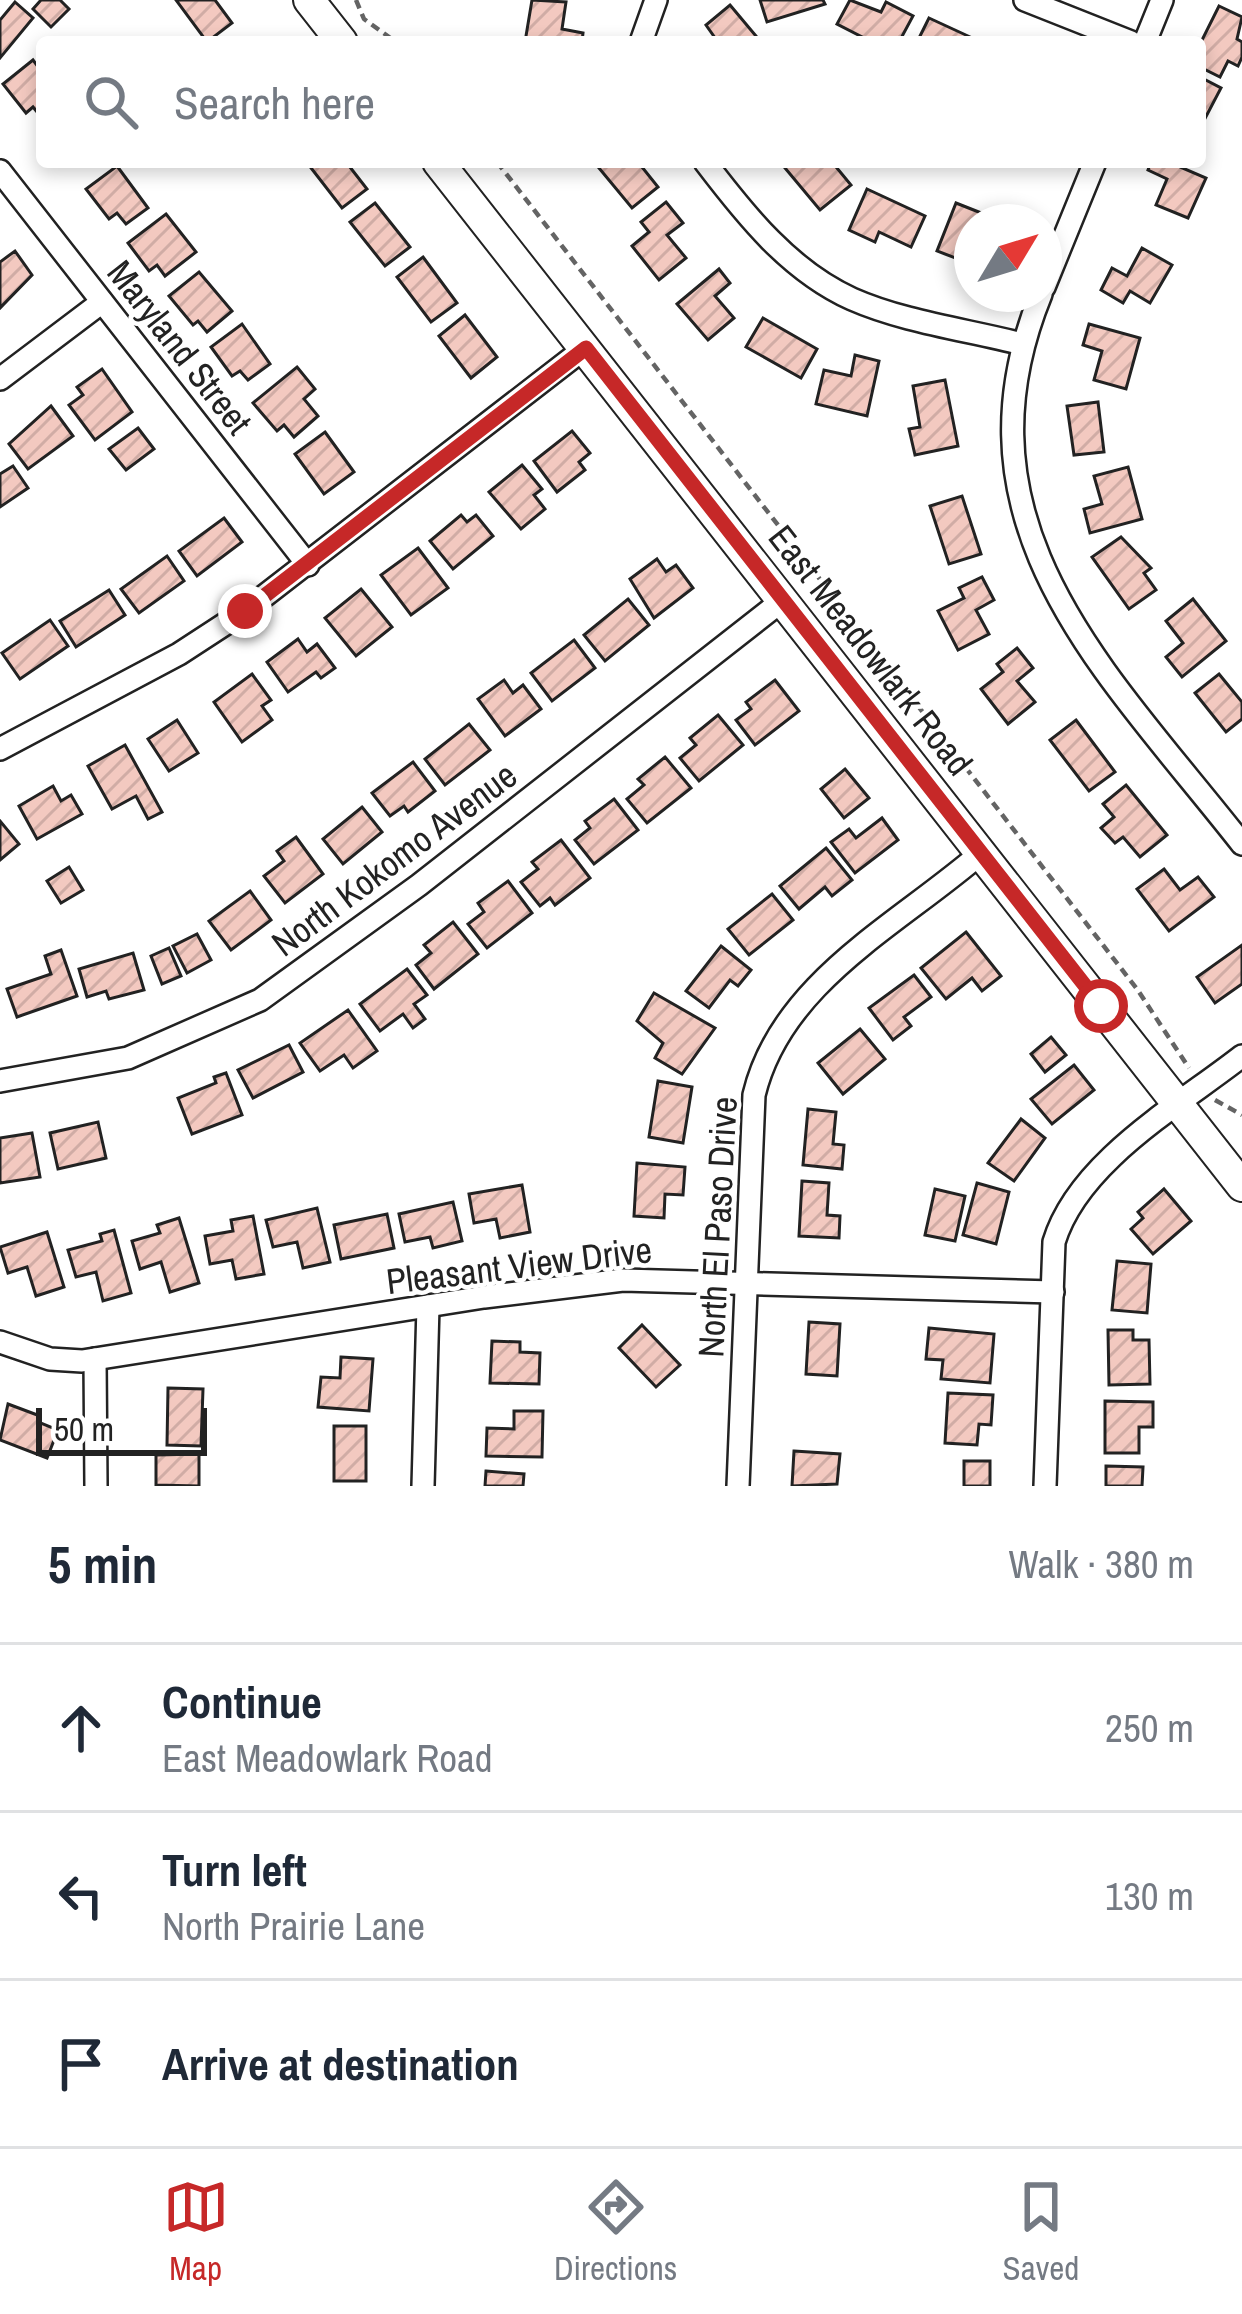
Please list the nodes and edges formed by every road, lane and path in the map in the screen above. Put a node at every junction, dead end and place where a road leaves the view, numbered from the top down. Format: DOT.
graph roads {
  1 [pos="309,0"];
  2 [pos="356,0"];
  3 [pos="656,0"];
  4 [pos="1025,0"];
  5 [pos="1162,0"];
  6 [pos="337,36"];
  7 [pos="388,36"];
  8 [pos="642,36"];
  9 [pos="1116,36"];
  10 [pos="1147,36"];
  11 [pos="443,168"];
  12 [pos="502,168"];
  13 [pos="710,168"];
  14 [pos="1094,168"];
  15 [pos="0,171"];
  16 [pos="1062,245"];
  17 [pos="102,302"];
  18 [pos="1035,312"];
  19 [pos="1022,344"];
  20 [pos="586,348"];
  21 [pos="0,379"];
  22 [pos="308,565"];
  23 [pos="783,600"];
  24 [pos="0,749"];
  25 [pos="1242,844"];
  26 [pos="981,853"];
  27 [pos="1242,1056"];
  28 [pos="1182,1059"];
  29 [pos="0,1081"];
  30 [pos="1217,1101"];
  31 [pos="1179,1106"];
  32 [pos="1242,1115"];
  33 [pos="1242,1186"];
  34 [pos="746,1282"];
  35 [pos="1053,1292"];
  36 [pos="428,1306"];
  37 [pos="0,1342"];
  38 [pos="95,1360"];
  39 [pos="95,1486"];
  40 [pos="423,1486"];
  41 [pos="738,1486"];
  42 [pos="1046,1486"];
  1 -- 6 [label="main road"];
  2 -- 7 [label="path"];
  3 -- 8 [label="street"];
  4 -- 9 [label="street"];
  5 -- 10 [label="street"];
  11 -- 20 [label="main road, East Meadowlark Road"];
  12 -- 28 [label="path"];
  13 -- 19 [label="street"];
  14 -- 16 [label="street"];
  15 -- 17 [label="street, Maryland Street"];
  17 -- 21 [label="street"];
  17 -- 22 [label="street, Maryland Street"];
  18 -- 19 [label="street"];
  19 -- 25 [label="street"];
  20 -- 22 [label="street"];
  20 -- 23 [label="main road, East Meadowlark Road"];
  22 -- 24 [label="street"];
  23 -- 26 [label="main road, East Meadowlark Road"];
  23 -- 29 [label="street, North Kokomo Avenue"];
  26 -- 31 [label="main road, East Meadowlark Road"];
  26 -- 34 [label="street, North El Paso Drive"];
  27 -- 31 [label="street"];
  30 -- 32 [label="path"];
  31 -- 33 [label="main road, East Meadowlark Road"];
  31 -- 35 [label="street"];
  34 -- 35 [label="street, Pleasant View Drive"];
  34 -- 36 [label="street, Pleasant View Drive"];
  34 -- 41 [label="street, North El Paso Drive"];
  35 -- 42 [label="street"];
  36 -- 38 [label="street, Pleasant View Drive"];
  36 -- 40 [label="street"];
  37 -- 38 [label="street, Pleasant View Drive"];
  38 -- 39 [label="street"];
}
